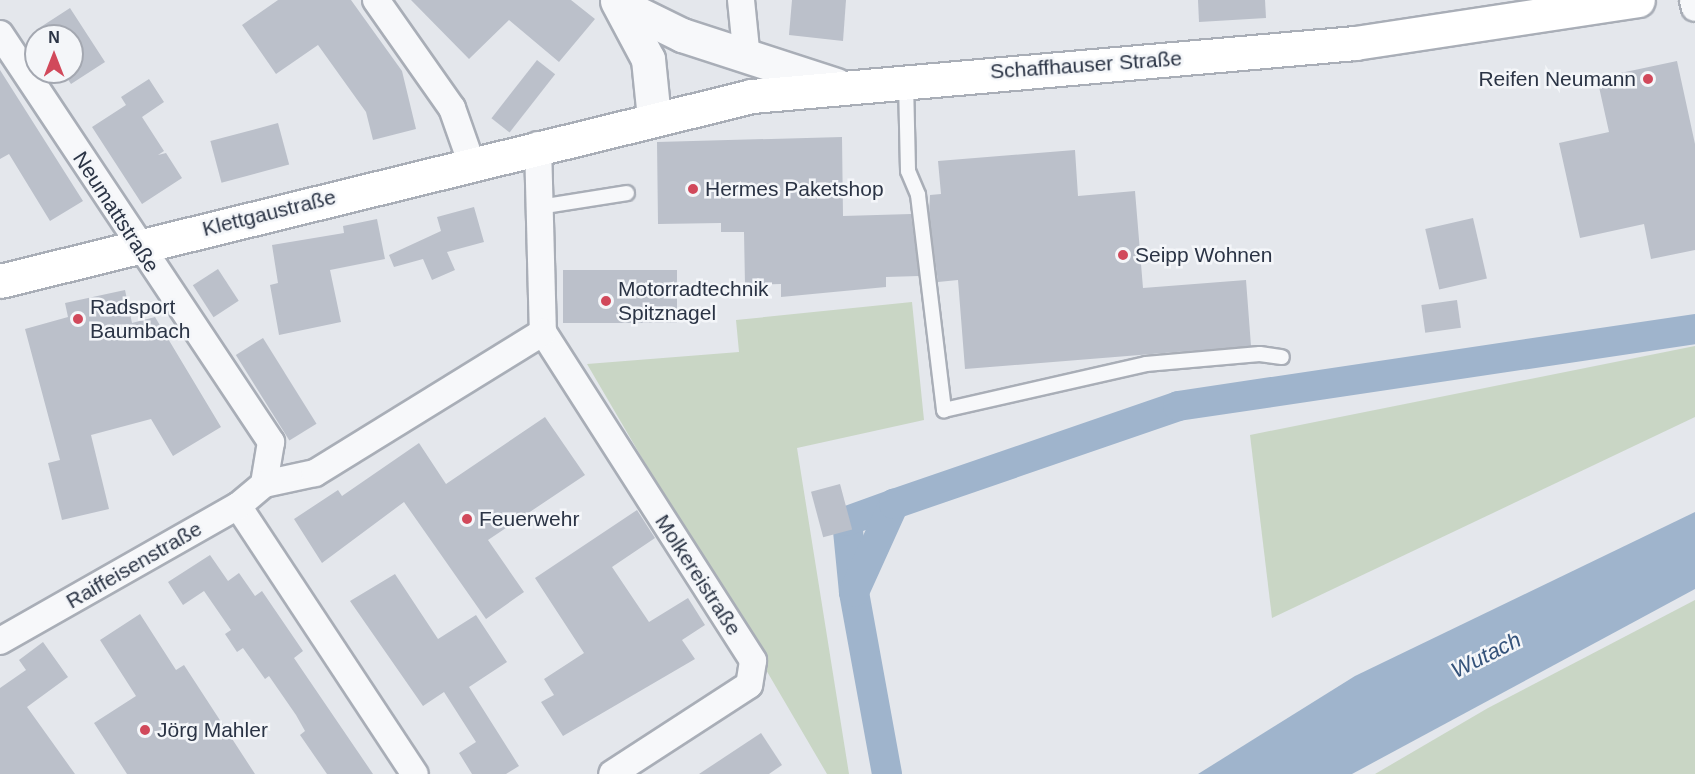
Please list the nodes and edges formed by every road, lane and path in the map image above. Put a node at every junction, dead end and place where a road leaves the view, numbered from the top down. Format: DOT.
graph roads {
  1 [pos="376,0"];
  2 [pos="741,0"];
  3 [pos="1638,0"];
  4 [pos="1693,0"];
  5 [pos="620,3"];
  6 [pos="1695,8"];
  7 [pos="0,34"];
  8 [pos="747,58"];
  9 [pos="906,79"];
  10 [pos="836,86"];
  11 [pos="654,118"];
  12 [pos="538,145"];
  13 [pos="471,162"];
  14 [pos="627,193"];
  15 [pos="539,207"];
  16 [pos="138,247"];
  17 [pos="0,281"];
  18 [pos="543,332"];
  19 [pos="1282,357"];
  20 [pos="264,484"];
  21 [pos="238,506"];
  22 [pos="0,641"];
  23 [pos="415,774"];
  24 [pos="612,774"];
  1 -- 13 [label="street"];
  2 -- 8 [label="street"];
  3 -- 9 [label="main road, Schaffhauser Straße"];
  4 -- 6 [label="street"];
  5 -- 8 [label="street"];
  5 -- 11 [label="street"];
  7 -- 16 [label="street, Neumattstraße"];
  8 -- 10 [label="street"];
  9 -- 10 [label="main road, Schaffhauser Straße"];
  9 -- 19 [label="lane"];
  10 -- 11 [label="main road, Schaffhauser Straße"];
  11 -- 12 [label="main road, Schaffhauser Straße"];
  12 -- 13 [label="main road, Klettgaustraße"];
  12 -- 15 [label="street"];
  13 -- 16 [label="main road, Klettgaustraße"];
  14 -- 15 [label="lane"];
  15 -- 18 [label="street"];
  16 -- 17 [label="main road, Klettgaustraße"];
  16 -- 20 [label="street, Neumattstraße"];
  18 -- 20 [label="street"];
  18 -- 24 [label="street, Molkereistraße"];
  20 -- 21 [label="street, Raiffeisenstraße"];
  21 -- 22 [label="street, Raiffeisenstraße"];
  21 -- 23 [label="street"];
}
